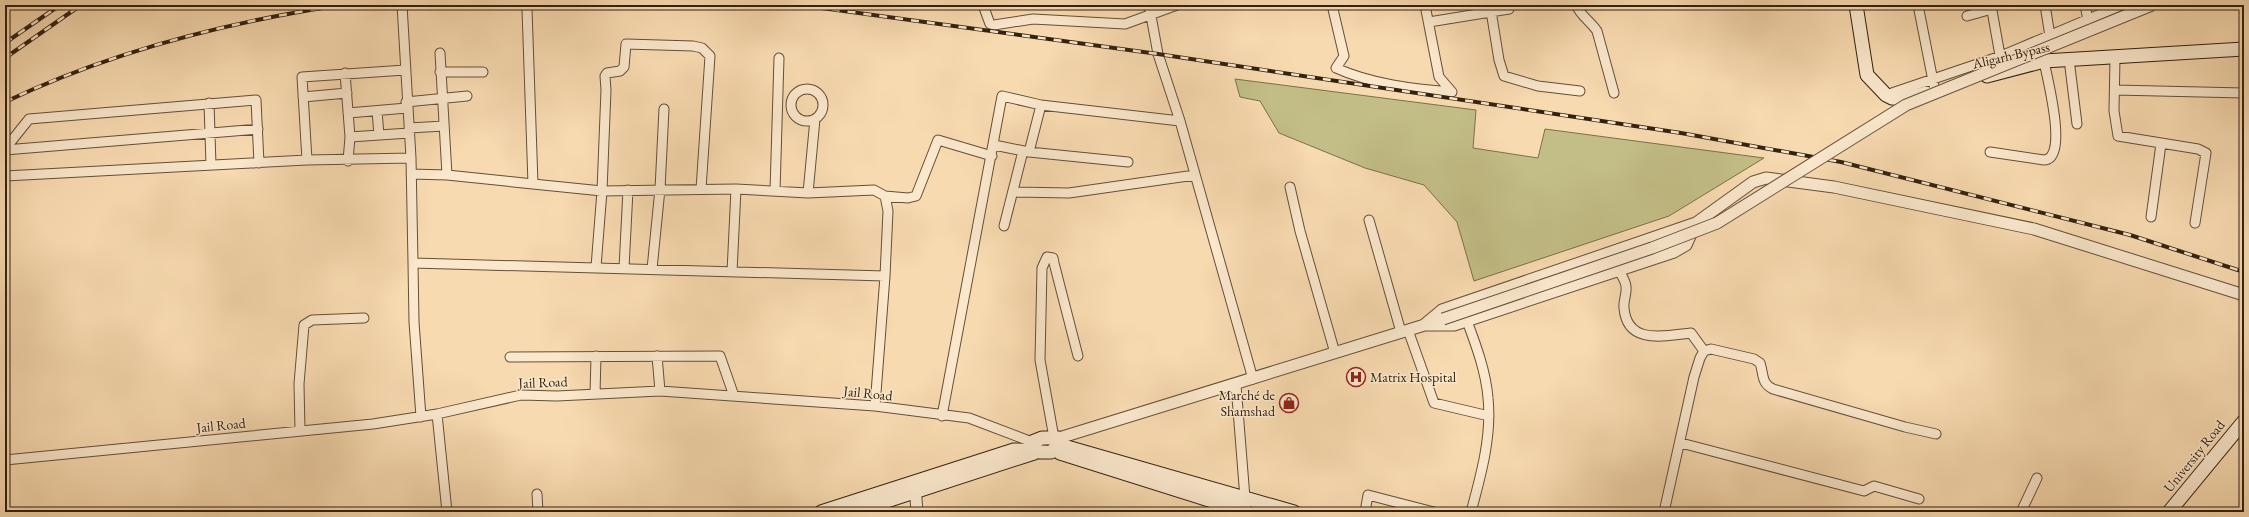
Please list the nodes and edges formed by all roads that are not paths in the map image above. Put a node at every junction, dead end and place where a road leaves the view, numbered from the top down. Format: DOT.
graph roads {
  1 [pos="402,5"];
  2 [pos="984,5"];
  3 [pos="1177,5"];
  4 [pos="1332,5"];
  5 [pos="1425,5"];
  6 [pos="1508,5"];
  7 [pos="1576,5"];
  8 [pos="1856,5"];
  9 [pos="1918,5"];
  10 [pos="2045,5"];
  11 [pos="2085,5"];
  12 [pos="2152,5"];
  13 [pos="2118,6"];
  14 [pos="1991,7"];
  15 [pos="527,9"];
  16 [pos="1150,10"];
  17 [pos="1491,11"];
  18 [pos="1967,16"];
  19 [pos="2088,20"];
  20 [pos="1429,22"];
  21 [pos="2050,36"];
  22 [pos="2244,49"];
  23 [pos="440,53"];
  24 [pos="2001,56"];
  25 [pos="2115,57"];
  26 [pos="779,58"];
  27 [pos="2069,59"];
  28 [pos="2044,61"];
  29 [pos="406,70"];
  30 [pos="2003,71"];
  31 [pos="440,72"];
  32 [pos="483,72"];
  33 [pos="345,73"];
  34 [pos="1933,86"];
  35 [pos="2115,90"];
  36 [pos="1580,91"];
  37 [pos="346,93"];
  38 [pos="1614,93"];
  39 [pos="2244,93"];
  40 [pos="468,96"];
  41 [pos="303,97"];
  42 [pos="442,99"];
  43 [pos="208,103"];
  44 [pos="407,105"];
  45 [pos="1041,105"];
  46 [pos="664,109"];
  47 [pos="377,111"];
  48 [pos="348,113"];
  49 [pos="815,119"];
  50 [pos="1180,121"];
  51 [pos="2077,124"];
  52 [pos="444,126"];
  53 [pos="258,129"];
  54 [pos="409,130"];
  55 [pos="210,132"];
  56 [pos="378,135"];
  57 [pos="350,137"];
  58 [pos="2161,144"];
  59 [pos="994,145"];
  60 [pos="5,149"];
  61 [pos="1026,151"];
  62 [pos="1990,152"];
  63 [pos="992,156"];
  64 [pos="411,158"];
  65 [pos="307,160"];
  66 [pos="348,160"];
  67 [pos="1128,162"];
  68 [pos="259,163"];
  69 [pos="211,165"];
  70 [pos="411,174"];
  71 [pos="447,175"];
  72 [pos="1195,175"];
  73 [pos="5,176"];
  74 [pos="533,184"];
  75 [pos="1290,187"];
  76 [pos="660,189"];
  77 [pos="701,189"];
  78 [pos="736,189"];
  79 [pos="628,190"];
  80 [pos="602,191"];
  81 [pos="775,191"];
  82 [pos="1012,192"];
  83 [pos="808,193"];
  84 [pos="885,196"];
  85 [pos="2151,217"];
  86 [pos="1369,220"];
  87 [pos="1696,223"];
  88 [pos="2195,223"];
  89 [pos="1004,226"];
  90 [pos="413,263"];
  91 [pos="596,267"];
  92 [pos="624,268"];
  93 [pos="652,269"];
  94 [pos="1619,270"];
  95 [pos="732,272"];
  96 [pos="885,276"];
  97 [pos="2244,295"];
  98 [pos="364,318"];
  99 [pos="1468,321"];
  100 [pos="1424,325"];
  101 [pos="1404,331"];
  102 [pos="1704,351"];
  103 [pos="1335,353"];
  104 [pos="596,356"];
  105 [pos="657,356"];
  106 [pos="1078,356"];
  107 [pos="510,357"];
  108 [pos="1253,379"];
  109 [pos="1236,385"];
  110 [pos="660,391"];
  111 [pos="595,394"];
  112 [pos="734,396"];
  113 [pos="874,406"];
  114 [pos="437,414"];
  115 [pos="942,416"];
  116 [pos="1489,416"];
  117 [pos="421,417"];
  118 [pos="2244,420"];
  119 [pos="300,431"];
  120 [pos="1936,434"];
  121 [pos="1057,443"];
  122 [pos="1681,443"];
  123 [pos="1033,447"];
  124 [pos="5,460"];
  125 [pos="2036,478"];
  126 [pos="915,487"];
  127 [pos="537,494"];
  128 [pos="1245,498"];
  129 [pos="1919,499"];
  130 [pos="447,512"];
  131 [pos="538,512"];
  132 [pos="821,512"];
  133 [pos="853,512"];
  134 [pos="917,512"];
  135 [pos="1248,512"];
  136 [pos="1294,512"];
  137 [pos="1365,512"];
  138 [pos="1434,512"];
  139 [pos="1471,512"];
  140 [pos="1664,512"];
  141 [pos="2021,512"];
  142 [pos="2169,512"];
  1 -- 29 [label="street"];
  2 -- 16 [label="street"];
  3 -- 16 [label="street"];
  4 -- 20 [label="street"];
  5 -- 20 [label="street"];
  6 -- 17 [label="street"];
  7 -- 38 [label="street"];
  8 -- 34 [label="main road, Aligarh Bypass"];
  9 -- 34 [label="street"];
  10 -- 21 [label="street"];
  11 -- 19 [label="street"];
  12 -- 100 [label="street, bridge"];
  13 -- 19 [label="street"];
  14 -- 18 [label="street"];
  14 -- 24 [label="street"];
  15 -- 74 [label="street"];
  16 -- 50 [label="street"];
  17 -- 20 [label="street"];
  17 -- 36 [label="street"];
  19 -- 21 [label="street"];
  21 -- 24 [label="street"];
  22 -- 25 [label="main road, Aligarh Bypass"];
  23 -- 31 [label="street"];
  24 -- 30 [label="street"];
  24 -- 34 [label="street"];
  25 -- 27 [label="main road, Aligarh Bypass"];
  25 -- 35 [label="street"];
  26 -- 81 [label="street"];
  27 -- 28 [label="main road, Aligarh Bypass"];
  27 -- 51 [label="street"];
  28 -- 30 [label="main road, Aligarh Bypass"];
  28 -- 62 [label="street"];
  29 -- 33 [label="street"];
  29 -- 44 [label="street"];
  30 -- 34 [label="main road, Aligarh Bypass"];
  31 -- 32 [label="street"];
  31 -- 42 [label="street"];
  33 -- 37 [label="street"];
  33 -- 41 [label="street"];
  35 -- 39 [label="street"];
  35 -- 58 [label="street"];
  37 -- 41 [label="street"];
  37 -- 48 [label="street"];
  40 -- 42 [label="street"];
  41 -- 65 [label="street"];
  42 -- 44 [label="street"];
  42 -- 52 [label="street"];
  43 -- 53 [label="street"];
  43 -- 55 [label="street"];
  43 -- 60 [label="street"];
  44 -- 47 [label="street"];
  44 -- 54 [label="street"];
  45 -- 50 [label="street"];
  45 -- 59 [label="street"];
  45 -- 61 [label="street"];
  46 -- 76 [label="street"];
  47 -- 48 [label="street"];
  47 -- 56 [label="street"];
  48 -- 57 [label="street"];
  49 -- 83 [label="street"];
  50 -- 72 [label="street"];
  52 -- 54 [label="street"];
  52 -- 71 [label="street"];
  53 -- 55 [label="street"];
  53 -- 68 [label="street"];
  54 -- 56 [label="street"];
  54 -- 64 [label="street"];
  55 -- 60 [label="street"];
  55 -- 69 [label="street"];
  56 -- 57 [label="street"];
  57 -- 66 [label="street"];
  58 -- 85 [label="street"];
  58 -- 88 [label="street"];
  59 -- 61 [label="street"];
  59 -- 63 [label="street"];
  61 -- 67 [label="street"];
  61 -- 82 [label="street"];
  63 -- 84 [label="street"];
  63 -- 115 [label="street"];
  64 -- 66 [label="street"];
  64 -- 70 [label="street"];
  65 -- 66 [label="street"];
  65 -- 68 [label="street"];
  68 -- 69 [label="street"];
  69 -- 73 [label="street"];
  70 -- 71 [label="street"];
  70 -- 90 [label="street"];
  71 -- 74 [label="street"];
  72 -- 82 [label="street"];
  72 -- 108 [label="street"];
  74 -- 80 [label="street"];
  75 -- 103 [label="street"];
  76 -- 77 [label="street"];
  76 -- 79 [label="street"];
  76 -- 93 [label="street"];
  77 -- 78 [label="street"];
  77 -- 80 [label="street"];
  78 -- 81 [label="street"];
  78 -- 95 [label="street"];
  79 -- 80 [label="street"];
  79 -- 92 [label="street"];
  80 -- 91 [label="street"];
  81 -- 83 [label="street"];
  82 -- 89 [label="street"];
  83 -- 84 [label="street"];
  84 -- 96 [label="street"];
  86 -- 101 [label="street"];
  87 -- 94 [label="street"];
  87 -- 97 [label="street"];
  87 -- 100 [label="street"];
  90 -- 91 [label="street"];
  90 -- 117 [label="street"];
  91 -- 92 [label="street"];
  92 -- 93 [label="street"];
  93 -- 95 [label="street"];
  94 -- 99 [label="street"];
  94 -- 102 [label="street"];
  95 -- 96 [label="street"];
  96 -- 113 [label="street"];
  98 -- 119 [label="street"];
  99 -- 100 [label="street"];
  99 -- 116 [label="street"];
  100 -- 101 [label="street"];
  101 -- 103 [label="street"];
  101 -- 116 [label="street"];
  102 -- 120 [label="street"];
  102 -- 122 [label="street"];
  103 -- 108 [label="street"];
  104 -- 105 [label="street"];
  104 -- 107 [label="street"];
  104 -- 111 [label="street"];
  105 -- 110 [label="street"];
  105 -- 112 [label="street"];
  106 -- 121 [label="street"];
  108 -- 109 [label="street"];
  109 -- 121 [label="street"];
  109 -- 128 [label="street"];
  110 -- 111 [label="street, Jail Road"];
  110 -- 112 [label="street, Jail Road"];
  111 -- 114 [label="street, Jail Road"];
  112 -- 113 [label="street, Jail Road"];
  113 -- 115 [label="street, Jail Road"];
  114 -- 117 [label="street, Jail Road"];
  114 -- 130 [label="street"];
  115 -- 123 [label="street, Jail Road"];
  116 -- 139 [label="street"];
  117 -- 119 [label="street, Jail Road"];
  118 -- 142 [label="main road, University Road"];
  119 -- 124 [label="street, Jail Road"];
  121 -- 123 [label="main road"];
  121 -- 128 [label="main road"];
  121 -- 135 [label="main road"];
  122 -- 129 [label="street"];
  122 -- 140 [label="street"];
  123 -- 126 [label="main road"];
  125 -- 141 [label="street"];
  126 -- 132 [label="main road"];
  126 -- 133 [label="main road"];
  126 -- 134 [label="street"];
  127 -- 131 [label="street"];
  128 -- 136 [label="main road"];
  137 -- 138 [label="street"];
}
